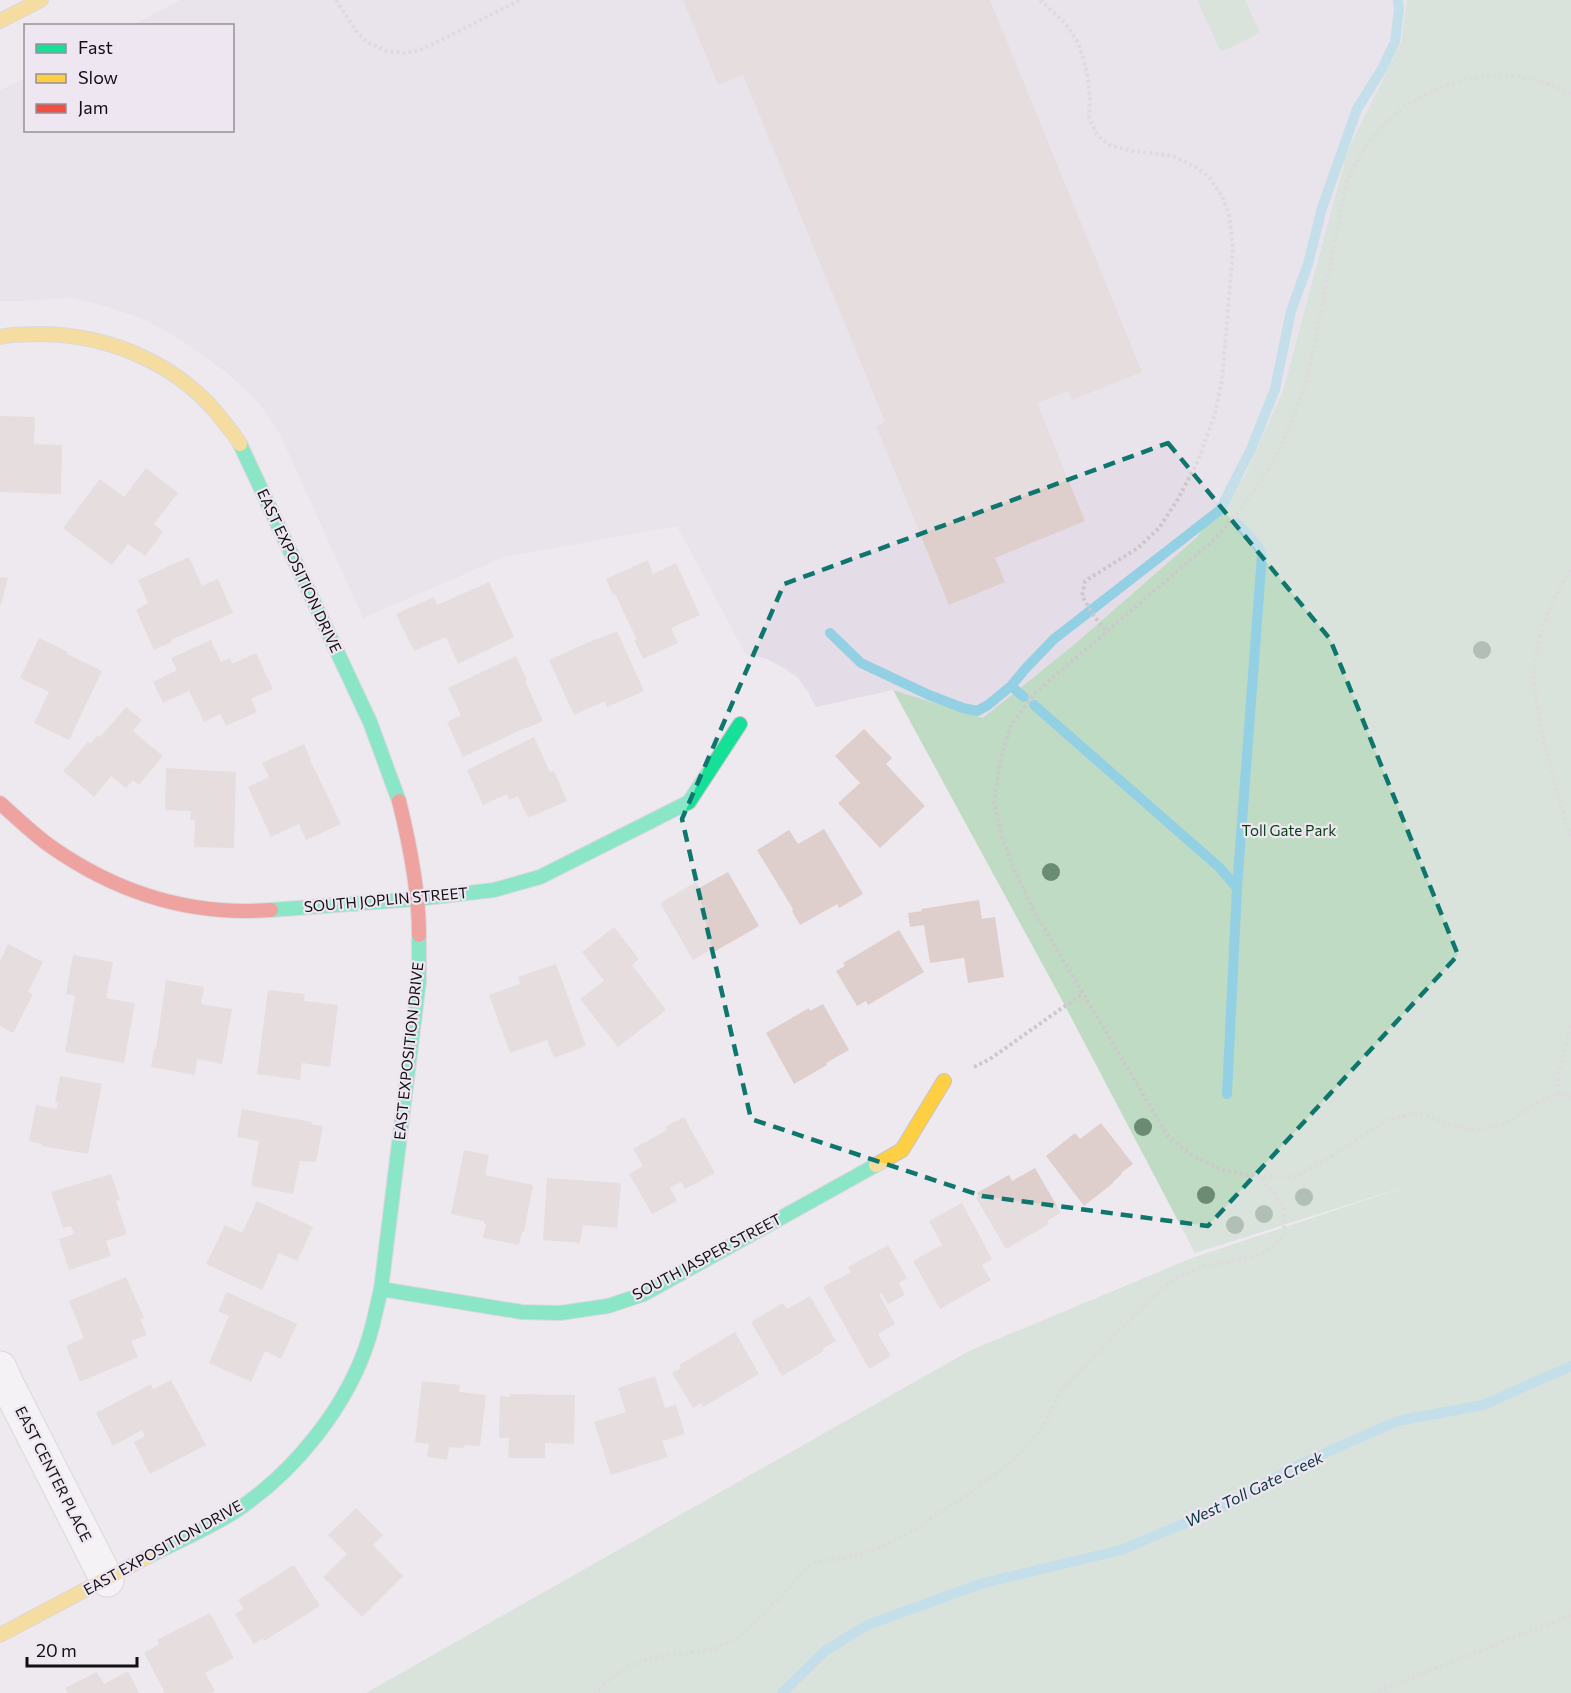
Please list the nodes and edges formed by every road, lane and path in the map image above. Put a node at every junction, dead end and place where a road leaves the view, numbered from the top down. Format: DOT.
graph roads {
  1 [pos="41,0"];
  2 [pos="336,0"];
  3 [pos="520,0"];
  4 [pos="1040,0"];
  5 [pos="0,21"];
  6 [pos="1571,94"];
  7 [pos="0,337"];
  8 [pos="1571,570"];
  9 [pos="1107,632"];
  10 [pos="741,724"];
  11 [pos="0,803"];
  12 [pos="1571,838"];
  13 [pos="417,899"];
  14 [pos="1083,994"];
  15 [pos="1571,1024"];
  16 [pos="944,1081"];
  17 [pos="1558,1093"];
  18 [pos="1571,1097"];
  19 [pos="1259,1177"];
  20 [pos="381,1289"];
  21 [pos="0,1368"];
  22 [pos="107,1580"];
  23 [pos="1571,1615"];
  24 [pos="0,1635"];
  25 [pos="1394,1684"];
  26 [pos="594,1693"];
  27 [pos="1373,1693"];
  28 [pos="1387,1693"];
  1 -- 5 [label="street"];
  2 -- 3 [label="path"];
  4 -- 9 [label="path"];
  6 -- 9 [label="path"];
  7 -- 13 [label="street, EAST EXPOSITION DRIVE"];
  8 -- 12 [label="path"];
  9 -- 14 [label="path"];
  10 -- 13 [label="street, SOUTH JOPLIN STREET"];
  11 -- 13 [label="street, SOUTH JOPLIN STREET"];
  13 -- 20 [label="street, EAST EXPOSITION DRIVE"];
  14 -- 16 [label="path"];
  14 -- 19 [label="path"];
  15 -- 17 [label="path"];
  16 -- 20 [label="street, SOUTH JASPER STREET"];
  17 -- 18 [label="path"];
  17 -- 19 [label="path"];
  19 -- 26 [label="path"];
  20 -- 22 [label="street, EAST EXPOSITION DRIVE"];
  21 -- 22 [label="street, EAST CENTER PLACE"];
  22 -- 24 [label="street, EAST EXPOSITION DRIVE"];
  23 -- 25 [label="path"];
  25 -- 27 [label="path"];
  25 -- 28 [label="path"];
}
